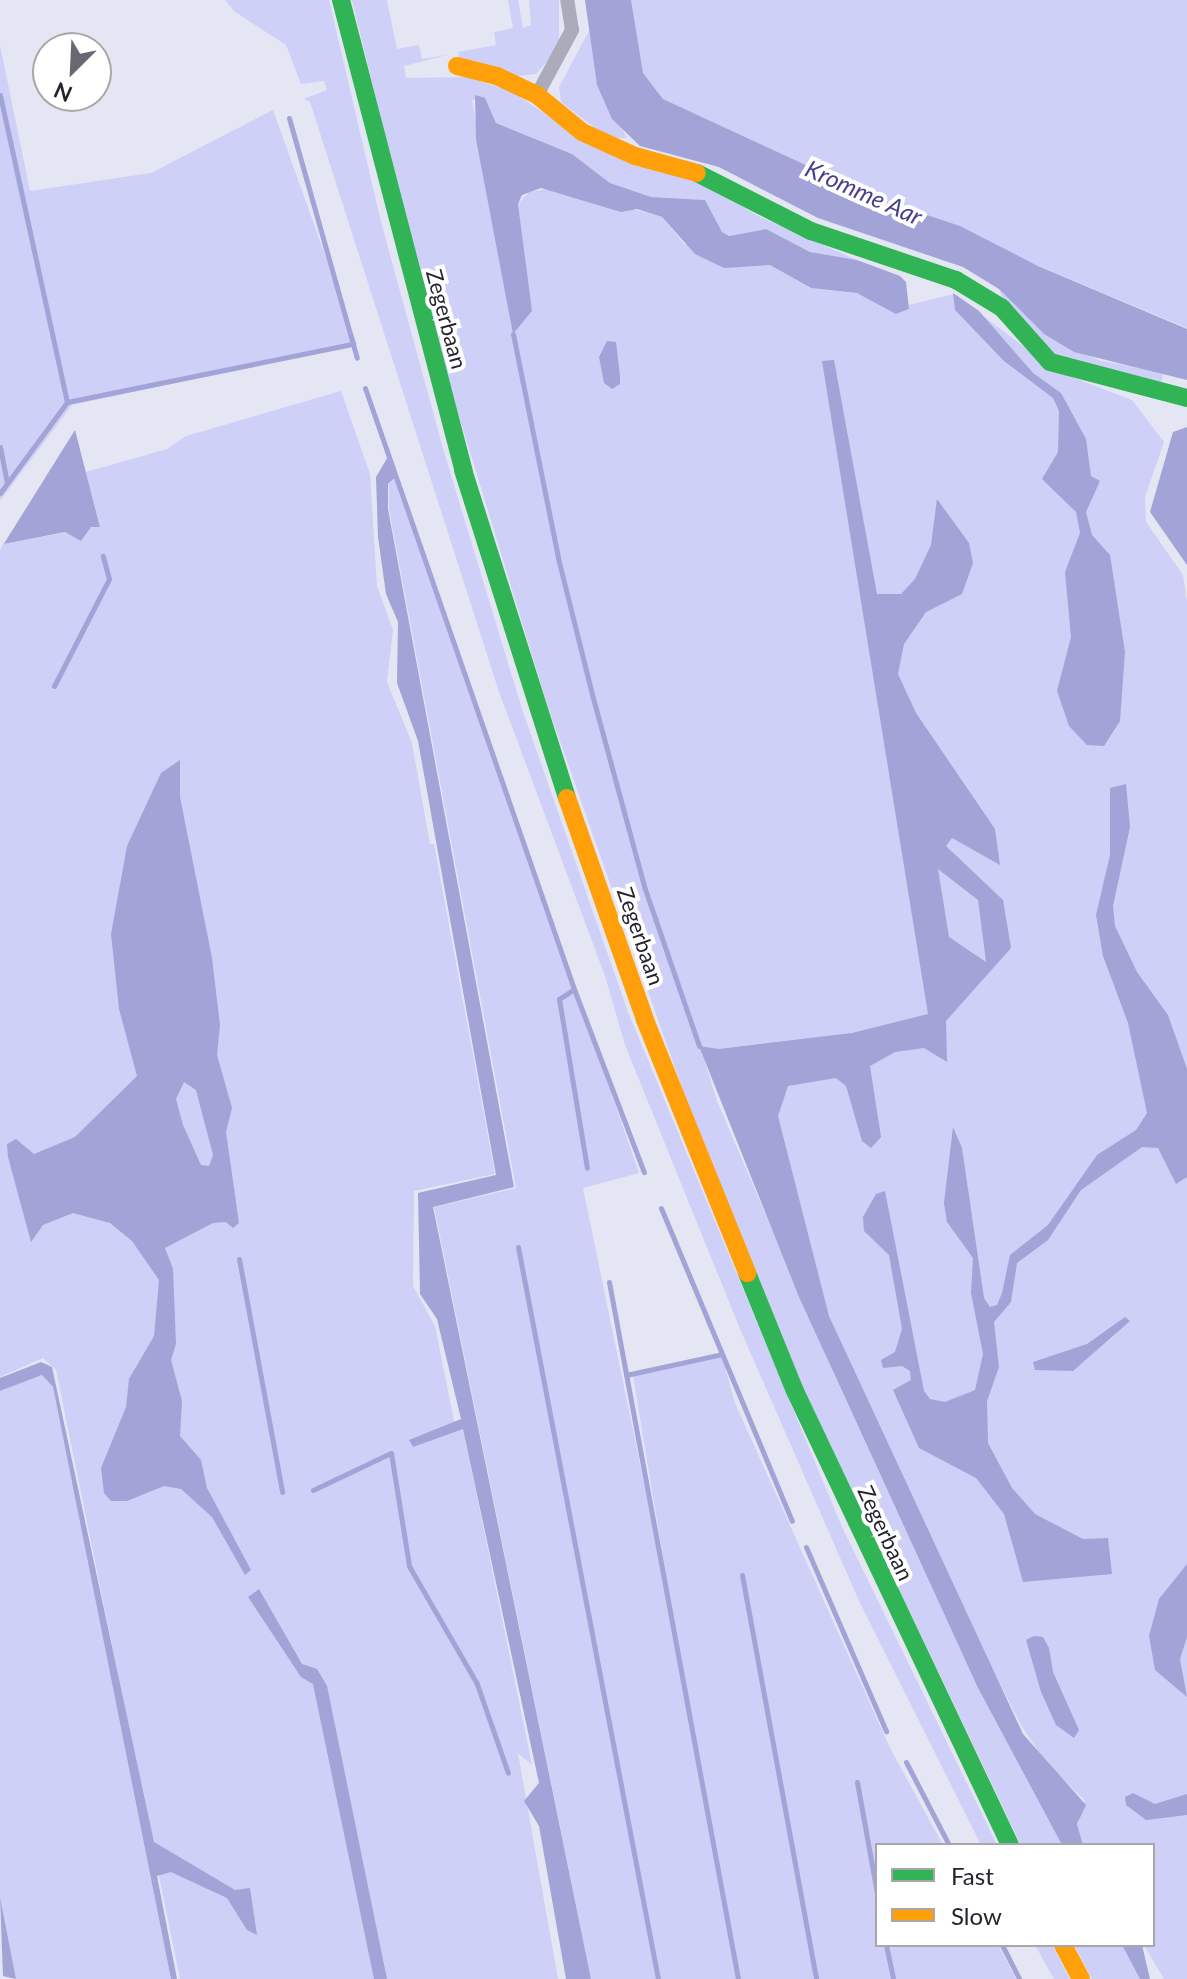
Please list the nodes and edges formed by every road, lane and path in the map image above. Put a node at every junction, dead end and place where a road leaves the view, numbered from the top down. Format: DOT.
graph roads {
  1 [pos="341,0"];
  2 [pos="567,0"];
  3 [pos="457,66"];
  4 [pos="537,95"];
  5 [pos="1187,398"];
  6 [pos="1009,1843"];
  7 [pos="1064,1947"];
  8 [pos="1081,1979"];
  1 -- 6 [label="main road, Zegerbaan"];
  2 -- 4 [label="street"];
  3 -- 4 [label="main road"];
  4 -- 5 [label="main road"];
  7 -- 8 [label="main road"];
}
